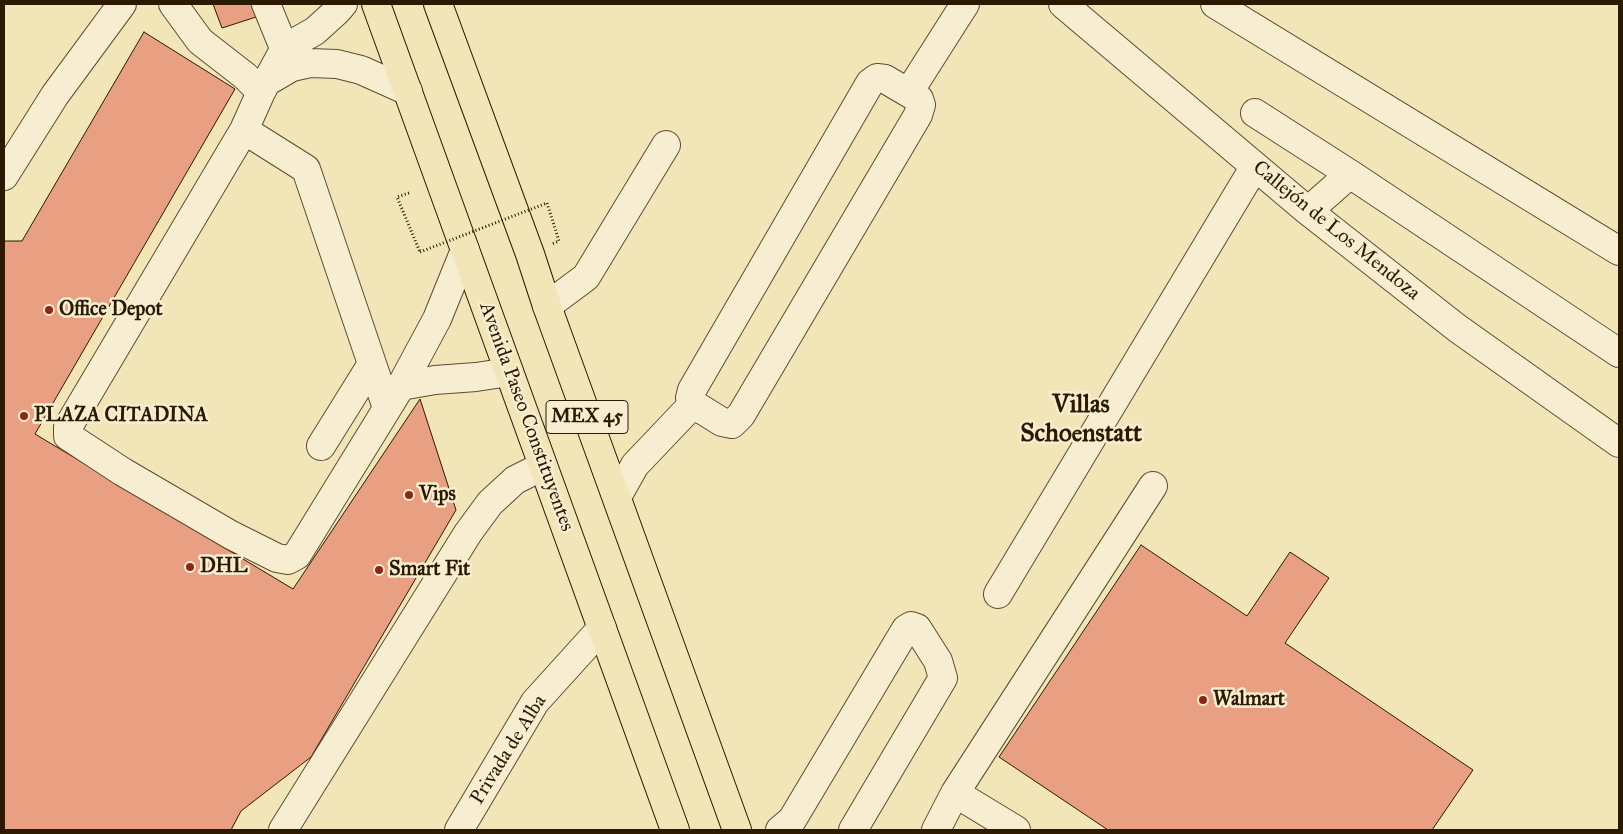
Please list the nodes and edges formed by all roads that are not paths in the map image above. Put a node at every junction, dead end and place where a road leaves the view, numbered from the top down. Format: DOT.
graph roads {
  1 [pos="122,4"];
  2 [pos="173,4"];
  3 [pos="266,4"];
  4 [pos="343,4"];
  5 [pos="376,4"];
  6 [pos="438,4"];
  7 [pos="965,4"];
  8 [pos="1063,4"];
  9 [pos="1215,4"];
  10 [pos="288,58"];
  11 [pos="265,87"];
  12 [pos="408,91"];
  13 [pos="909,92"];
  14 [pos="1255,112"];
  15 [pos="244,130"];
  16 [pos="666,144"];
  17 [pos="1255,166"];
  18 [pos="1350,174"];
  19 [pos="4,176"];
  20 [pos="1308,211"];
  21 [pos="465,250"];
  22 [pos="1619,251"];
  23 [pos="547,306"];
  24 [pos="1619,354"];
  25 [pos="372,364"];
  26 [pos="509,372"];
  27 [pos="394,397"];
  28 [pos="693,404"];
  29 [pos="1619,443"];
  30 [pos="321,446"];
  31 [pos="543,466"];
  32 [pos="1153,486"];
  33 [pos="617,497"];
  34 [pos="998,594"];
  35 [pos="602,628"];
  36 [pos="955,793"];
  37 [pos="283,830"];
  38 [pos="459,830"];
  39 [pos="675,830"];
  40 [pos="737,830"];
  41 [pos="780,830"];
  42 [pos="853,830"];
  43 [pos="936,830"];
  44 [pos="1016,830"];
  1 -- 19 [label="street"];
  2 -- 11 [label="street"];
  3 -- 10 [label="street"];
  4 -- 10 [label="street"];
  5 -- 12 [label="highway, Avenida Paseo Constituyentes / MEX 45"];
  6 -- 23 [label="highway, MEX 45"];
  7 -- 13 [label="street"];
  8 -- 17 [label="street, Callejón de Los Mendoza"];
  9 -- 22 [label="street"];
  10 -- 11 [label="street"];
  10 -- 12 [label="street"];
  11 -- 15 [label="street"];
  12 -- 21 [label="highway, Avenida Paseo Constituyentes / MEX 45"];
  13 -- 28 [label="street"];
  13 -- 28 [label="street"];
  14 -- 18 [label="street"];
  15 -- 25 [label="street"];
  15 -- 27 [label="street"];
  16 -- 23 [label="street"];
  17 -- 20 [label="street, Callejón de Los Mendoza"];
  17 -- 34 [label="street"];
  18 -- 20 [label="street"];
  18 -- 24 [label="street"];
  20 -- 29 [label="street, Callejón de Los Mendoza"];
  21 -- 26 [label="highway, Avenida Paseo Constituyentes / MEX 45"];
  21 -- 27 [label="street"];
  23 -- 33 [label="highway, MEX 45"];
  25 -- 27 [label="street"];
  25 -- 30 [label="street"];
  26 -- 27 [label="street"];
  26 -- 31 [label="highway, Avenida Paseo Constituyentes / MEX 45"];
  28 -- 33 [label="street"];
  31 -- 35 [label="highway, Avenida Paseo Constituyentes / MEX 45"];
  31 -- 37 [label="street"];
  32 -- 36 [label="street"];
  33 -- 40 [label="highway, MEX 45"];
  35 -- 38 [label="street, Privada de Alba"];
  35 -- 39 [label="highway, Avenida Paseo Constituyentes / MEX 45"];
  36 -- 43 [label="street"];
  36 -- 44 [label="street"];
  41 -- 42 [label="street"];
}
